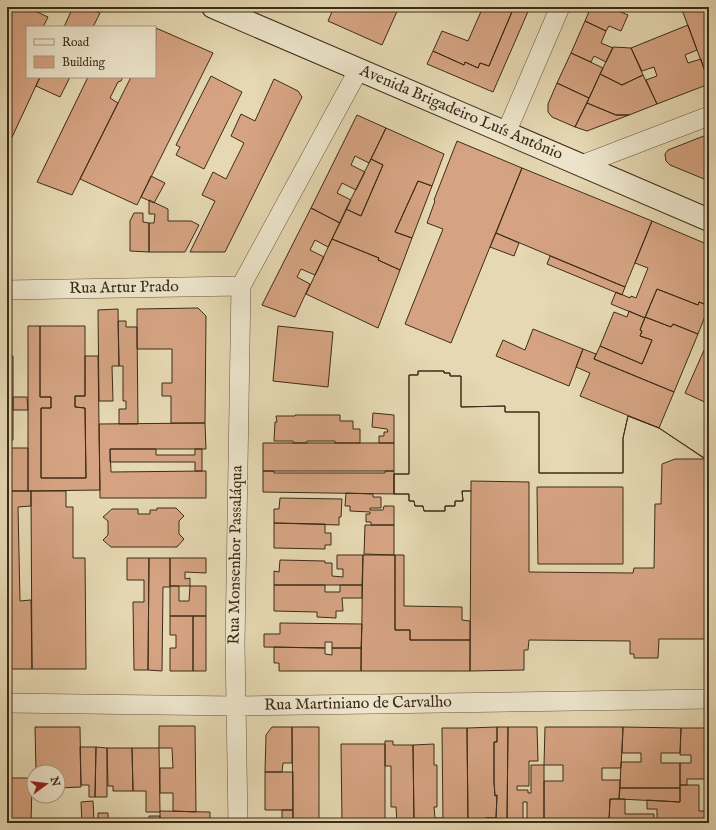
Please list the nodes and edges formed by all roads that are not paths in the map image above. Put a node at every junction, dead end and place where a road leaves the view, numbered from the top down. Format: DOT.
graph roads {
  1 [pos="213,7"];
  2 [pos="560,7"];
  3 [pos="359,69"];
  4 [pos="709,116"];
  5 [pos="506,133"];
  6 [pos="581,165"];
  7 [pos="709,220"];
  8 [pos="241,286"];
  9 [pos="7,290"];
  10 [pos="709,699"];
  11 [pos="7,703"];
  12 [pos="235,706"];
  13 [pos="238,823"];
  1 -- 3 [label="main road, Avenida Brigadeiro Luís Antônio"];
  2 -- 5 [label="street"];
  3 -- 5 [label="main road, Avenida Brigadeiro Luís Antônio"];
  3 -- 8 [label="street"];
  4 -- 6 [label="street"];
  5 -- 6 [label="main road, Avenida Brigadeiro Luís Antônio"];
  6 -- 7 [label="main road, Avenida Brigadeiro Luís Antônio"];
  8 -- 9 [label="street, Rua Artur Prado"];
  8 -- 12 [label="street, Rua Monsenhor Passaláqua"];
  10 -- 12 [label="street, Rua Martiniano de Carvalho"];
  11 -- 12 [label="street, Rua Martiniano de Carvalho"];
  12 -- 13 [label="street, Rua Monsenhor Passaláqua"];
}
